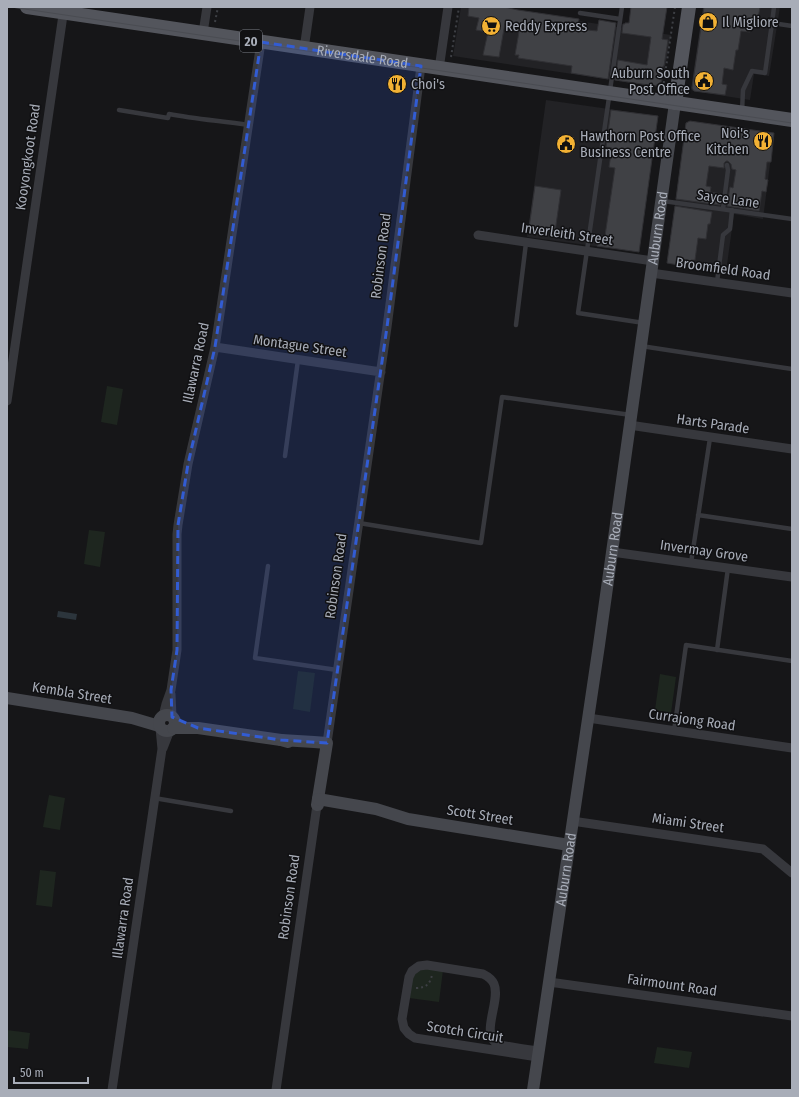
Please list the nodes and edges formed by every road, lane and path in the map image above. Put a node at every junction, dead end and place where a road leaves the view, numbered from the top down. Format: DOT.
graph roads {
  1 [pos="27,7"];
  2 [pos="207,7"];
  3 [pos="218,7"];
  4 [pos="310,7"];
  5 [pos="448,7"];
  6 [pos="459,7"];
  7 [pos="622,7"];
  8 [pos="675,7"];
  9 [pos="689,7"];
  10 [pos="774,7"];
  11 [pos="66,10"];
  12 [pos="580,13"];
  13 [pos="620,19"];
  14 [pos="215,22"];
  15 [pos="772,23"];
  16 [pos="792,26"];
  17 [pos="203,33"];
  18 [pos="261,42"];
  19 [pos="304,49"];
  20 [pos="451,57"];
  21 [pos="421,66"];
  22 [pos="439,69"];
  23 [pos="663,88"];
  24 [pos="609,94"];
  25 [pos="675,103"];
  26 [pos="119,110"];
  27 [pos="741,113"];
  28 [pos="792,120"];
  29 [pos="248,125"];
  30 [pos="727,165"];
  31 [pos="661,201"];
  32 [pos="723,209"];
  33 [pos="732,210"];
  34 [pos="792,219"];
  35 [pos="478,236"];
  36 [pos="526,242"];
  37 [pos="587,252"];
  38 [pos="652,261"];
  39 [pos="651,273"];
  40 [pos="716,282"];
  41 [pos="792,293"];
  42 [pos="644,323"];
  43 [pos="516,325"];
  44 [pos="640,346"];
  45 [pos="215,347"];
  46 [pos="298,360"];
  47 [pos="792,368"];
  48 [pos="381,372"];
  49 [pos="7,401"];
  50 [pos="630,420"];
  51 [pos="710,438"];
  52 [pos="792,449"];
  53 [pos="285,456"];
  54 [pos="698,515"];
  55 [pos="359,523"];
  56 [pos="792,529"];
  57 [pos="612,552"];
  58 [pos="691,563"];
  59 [pos="268,566"];
  60 [pos="728,568"];
  61 [pos="792,577"];
  62 [pos="717,650"];
  63 [pos="792,661"];
  64 [pos="338,670"];
  65 [pos="7,698"];
  66 [pos="588,718"];
  67 [pos="167,723"];
  68 [pos="674,731"];
  69 [pos="326,748"];
  70 [pos="792,748"];
  71 [pos="154,798"];
  72 [pos="317,802"];
  73 [pos="231,810"];
  74 [pos="572,821"];
  75 [pos="569,845"];
  76 [pos="792,873"];
  77 [pos="433,966"];
  78 [pos="549,982"];
  79 [pos="407,987"];
  80 [pos="792,1016"];
  81 [pos="538,1054"];
  82 [pos="112,1090"];
  83 [pos="276,1090"];
  84 [pos="533,1090"];
  1 -- 11 [label="main road, Riversdale Road / 20"];
  2 -- 17 [label="street"];
  3 -- 14 [label="path"];
  4 -- 19 [label="street"];
  5 -- 22 [label="street"];
  6 -- 20 [label="path"];
  7 -- 13 [label="lane"];
  8 -- 23 [label="path"];
  9 -- 25 [label="main road, Auburn Road"];
  10 -- 15 [label="lane"];
  11 -- 17 [label="main road, Riversdale Road / 20"];
  11 -- 49 [label="street, Kooyongkoot Road"];
  12 -- 13 [label="lane"];
  13 -- 24 [label="lane"];
  15 -- 16 [label="lane"];
  15 -- 27 [label="lane"];
  17 -- 18 [label="main road, Riversdale Road / 20"];
  18 -- 19 [label="main road, Riversdale Road / 20"];
  18 -- 29 [label="street, Illawarra Road"];
  19 -- 21 [label="main road, Riversdale Road / 20"];
  21 -- 22 [label="main road, Riversdale Road / 20"];
  21 -- 48 [label="street, Robinson Road"];
  22 -- 24 [label="main road, Riversdale Road / 20"];
  24 -- 25 [label="main road, Riversdale Road / 20"];
  24 -- 37 [label="lane"];
  25 -- 27 [label="main road, Riversdale Road / 20"];
  25 -- 31 [label="main road, Auburn Road"];
  26 -- 29 [label="lane"];
  27 -- 28 [label="main road, Riversdale Road / 20"];
  29 -- 45 [label="street, Illawarra Road"];
  30 -- 32 [label="lane"];
  31 -- 32 [label="lane, Sayce Lane"];
  31 -- 38 [label="main road, Auburn Road"];
  32 -- 33 [label="lane, Sayce Lane"];
  33 -- 34 [label="lane, Sayce Lane"];
  33 -- 40 [label="lane"];
  35 -- 36 [label="street, Inverleith Street"];
  36 -- 37 [label="street, Inverleith Street"];
  36 -- 43 [label="lane"];
  37 -- 38 [label="street, Inverleith Street"];
  37 -- 42 [label="lane"];
  38 -- 39 [label="main road, Auburn Road"];
  39 -- 40 [label="street, Broomfield Road"];
  39 -- 42 [label="main road, Auburn Road"];
  40 -- 41 [label="street, Broomfield Road"];
  42 -- 44 [label="main road, Auburn Road"];
  44 -- 47 [label="lane"];
  44 -- 50 [label="main road, Auburn Road"];
  45 -- 46 [label="street, Montague Street"];
  45 -- 67 [label="street, Illawarra Road"];
  46 -- 48 [label="street, Montague Street"];
  46 -- 53 [label="lane"];
  48 -- 55 [label="street, Robinson Road"];
  50 -- 51 [label="street, Harts Parade"];
  50 -- 55 [label="lane"];
  50 -- 57 [label="main road, Auburn Road"];
  51 -- 52 [label="street, Harts Parade"];
  51 -- 54 [label="lane"];
  54 -- 56 [label="lane"];
  54 -- 58 [label="lane"];
  55 -- 64 [label="street, Robinson Road"];
  57 -- 58 [label="street, Invermay Grove"];
  57 -- 66 [label="main road, Auburn Road"];
  58 -- 60 [label="street, Invermay Grove"];
  59 -- 64 [label="lane"];
  60 -- 61 [label="street, Invermay Grove"];
  60 -- 62 [label="lane"];
  62 -- 63 [label="lane"];
  62 -- 68 [label="lane"];
  64 -- 69 [label="street, Robinson Road"];
  65 -- 67 [label="main road, Kembla Street"];
  66 -- 68 [label="street, Currajong Road"];
  66 -- 74 [label="main road, Auburn Road"];
  67 -- 69 [label="main road, Kembla Street"];
  67 -- 71 [label="street, Illawarra Road"];
  68 -- 70 [label="street, Currajong Road"];
  69 -- 72 [label="main road, Robinson Road"];
  71 -- 73 [label="lane"];
  71 -- 82 [label="street, Illawarra Road"];
  72 -- 75 [label="main road, Scott Street"];
  72 -- 83 [label="street, Robinson Road"];
  74 -- 75 [label="main road, Auburn Road"];
  74 -- 76 [label="street, Miami Street"];
  75 -- 78 [label="main road, Auburn Road"];
  77 -- 79 [label="street, Scotch Circuit"];
  77 -- 79 [label="path"];
  77 -- 81 [label="street, Scotch Circuit"];
  78 -- 80 [label="street, Fairmount Road"];
  78 -- 81 [label="main road, Auburn Road"];
  79 -- 81 [label="street, Scotch Circuit"];
  81 -- 84 [label="main road, Auburn Road"];
}
